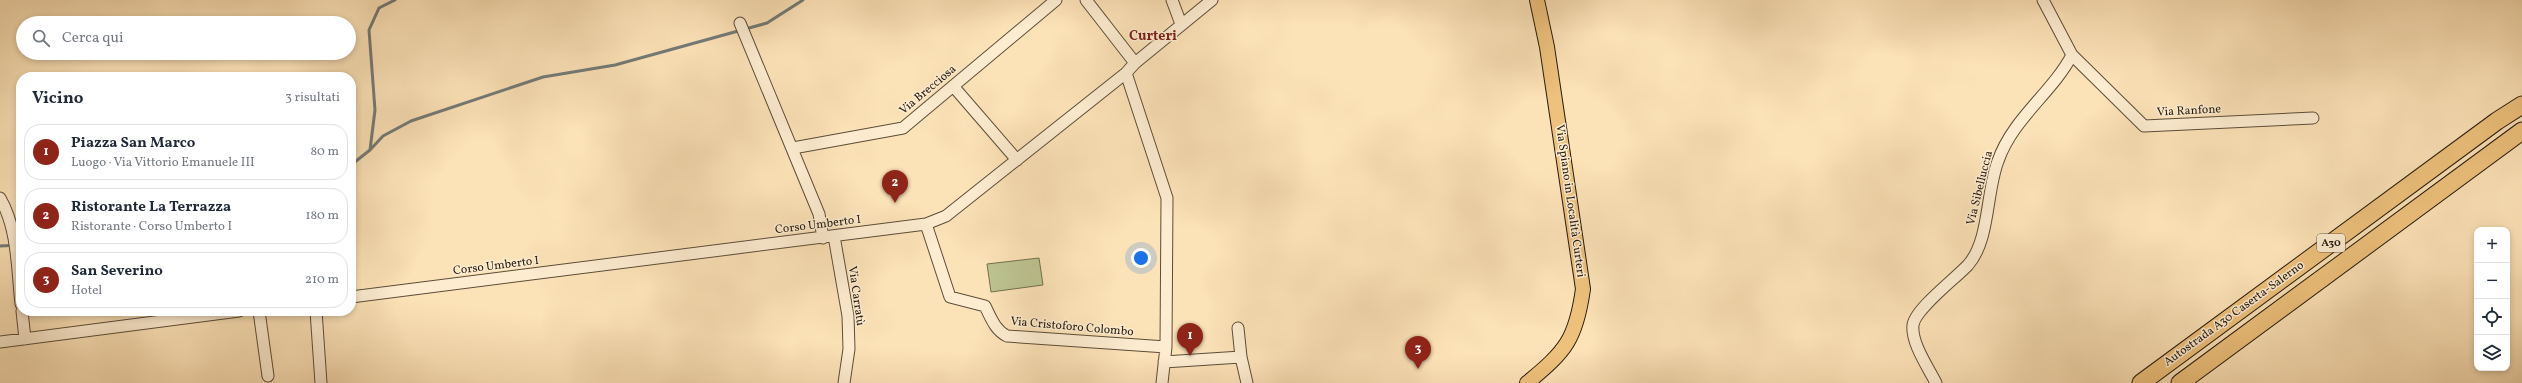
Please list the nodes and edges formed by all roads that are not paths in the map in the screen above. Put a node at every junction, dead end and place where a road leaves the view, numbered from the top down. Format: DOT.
graph roads {
  1 [pos="1056,0"];
  2 [pos="1086,0"];
  3 [pos="1172,0"];
  4 [pos="1212,0"];
  5 [pos="1537,0"];
  6 [pos="2043,0"];
  7 [pos="740,23"];
  8 [pos="1181,24"];
  9 [pos="2072,55"];
  10 [pos="1135,63"];
  11 [pos="1126,73"];
  12 [pos="953,86"];
  13 [pos="2522,105"];
  14 [pos="2313,118"];
  15 [pos="2522,131"];
  16 [pos="792,148"];
  17 [pos="1017,160"];
  18 [pos="0,198"];
  19 [pos="926,224"];
  20 [pos="828,237"];
  21 [pos="16,262"];
  22 [pos="356,296"];
  23 [pos="23,316"];
  24 [pos="201,316"];
  25 [pos="260,316"];
  26 [pos="316,316"];
  27 [pos="1238,328"];
  28 [pos="25,339"];
  29 [pos="0,342"];
  30 [pos="1166,347"];
  31 [pos="1241,357"];
  32 [pos="1164,362"];
  33 [pos="268,376"];
  34 [pos="321,383"];
  35 [pos="844,383"];
  36 [pos="1162,383"];
  37 [pos="1247,383"];
  38 [pos="1527,383"];
  39 [pos="1936,383"];
  40 [pos="2141,383"];
  41 [pos="2180,383"];
  1 -- 12 [label="street, Via Brecciosa"];
  2 -- 10 [label="street"];
  3 -- 8 [label="street"];
  4 -- 8 [label="street, Corso Umberto I"];
  5 -- 38 [label="main road, Via Spiano in Località Curteri"];
  6 -- 9 [label="street"];
  7 -- 16 [label="street, Via Carratù"];
  8 -- 10 [label="street, Corso Umberto I"];
  9 -- 14 [label="street, Via Ranfone"];
  9 -- 39 [label="street, Via Sibelluccia"];
  10 -- 11 [label="street, Corso Umberto I"];
  11 -- 17 [label="street, Corso Umberto I"];
  11 -- 30 [label="street"];
  12 -- 16 [label="street, Via Brecciosa"];
  12 -- 17 [label="street"];
  13 -- 40 [label="highway, Autostrada A30 Caserta-Salerno / A30"];
  15 -- 41 [label="highway, Autostrada A30 Caserta-Salerno / A30"];
  16 -- 20 [label="street, Via Carratù"];
  17 -- 19 [label="street, Corso Umberto I"];
  18 -- 21 [label="street"];
  19 -- 20 [label="street, Corso Umberto I"];
  19 -- 30 [label="street, Via Cristoforo Colombo"];
  20 -- 22 [label="street, Corso Umberto I"];
  20 -- 35 [label="street, Via Carratù"];
  23 -- 28 [label="street"];
  24 -- 28 [label="street"];
  25 -- 33 [label="street"];
  26 -- 34 [label="street"];
  27 -- 31 [label="street"];
  28 -- 29 [label="street"];
  30 -- 32 [label="street"];
  31 -- 32 [label="street"];
  31 -- 37 [label="street"];
  32 -- 36 [label="street"];
}
